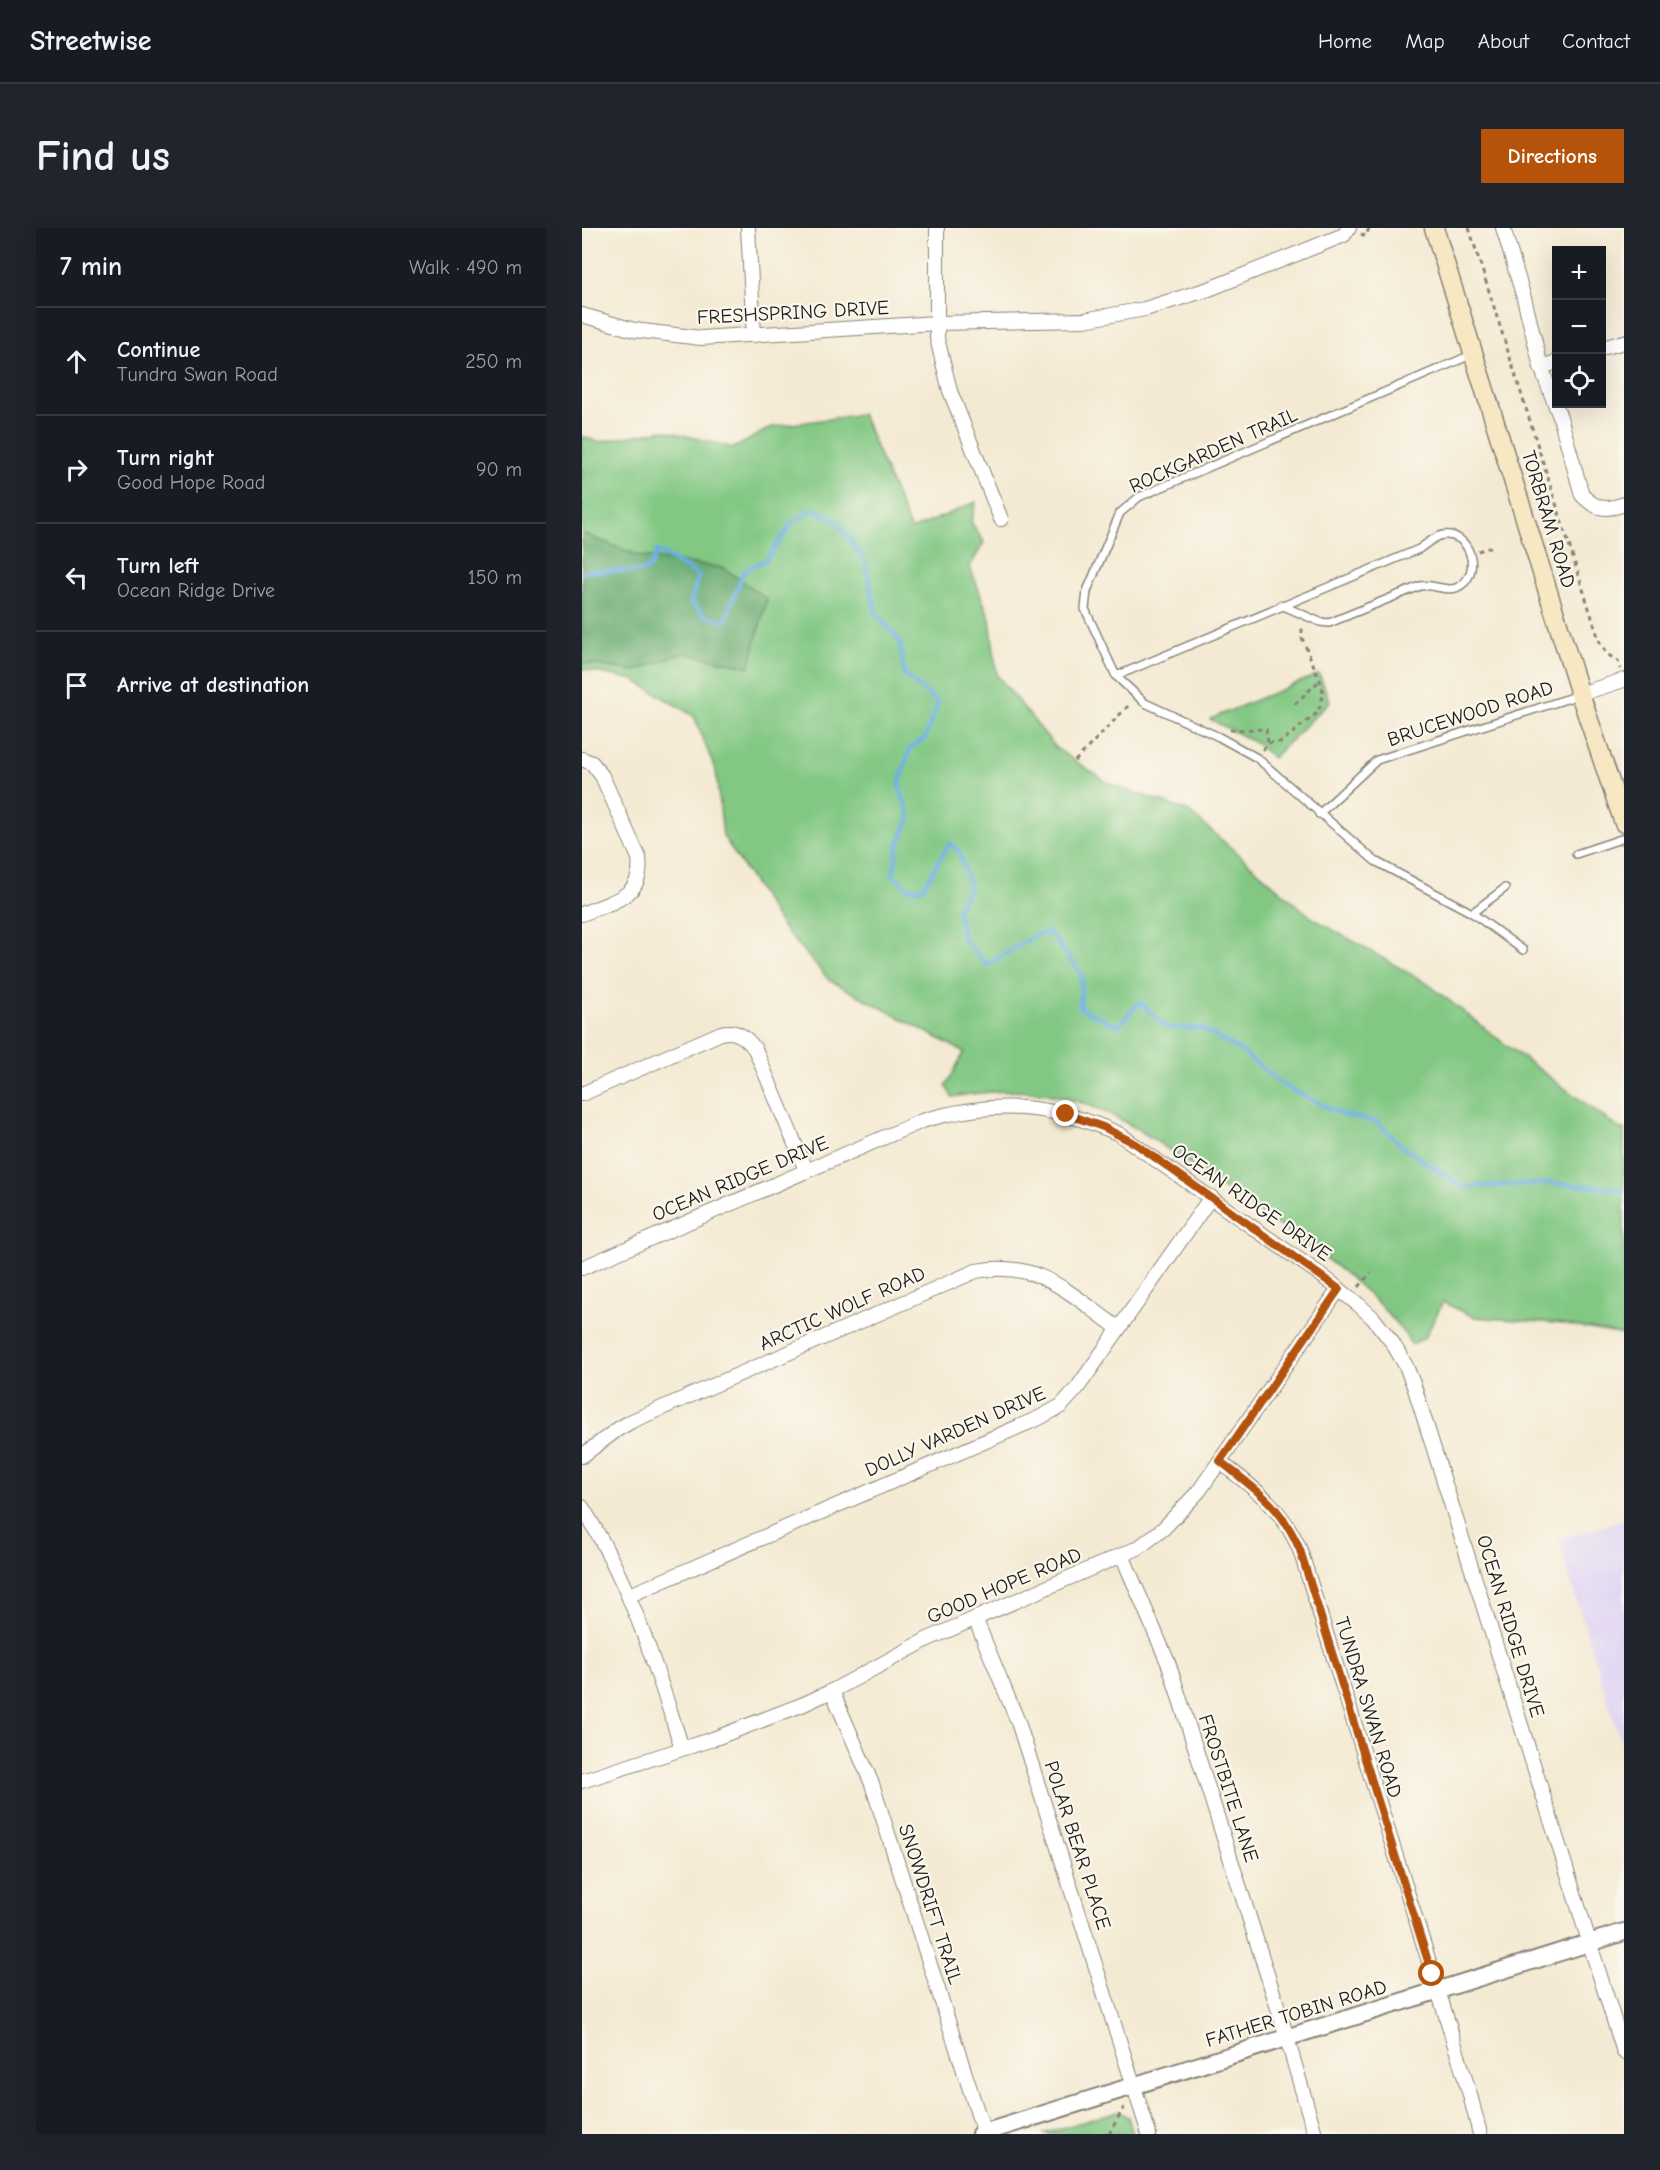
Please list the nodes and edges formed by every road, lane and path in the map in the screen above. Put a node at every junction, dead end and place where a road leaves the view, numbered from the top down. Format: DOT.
graph roads {
  1 [pos="747,228"];
  2 [pos="937,228"];
  3 [pos="1349,228"];
  4 [pos="1434,228"];
  5 [pos="1469,228"];
  6 [pos="1503,228"];
  7 [pos="582,315"];
  8 [pos="937,323"];
  9 [pos="754,335"];
  10 [pos="1624,342"];
  11 [pos="1606,347"];
  12 [pos="1473,354"];
  13 [pos="1552,363"];
  14 [pos="1541,366"];
  15 [pos="1624,504"];
  16 [pos="1001,519"];
  17 [pos="1494,546"];
  18 [pos="1470,552"];
  19 [pos="1281,605"];
  20 [pos="1303,614"];
  21 [pos="1618,663"];
  22 [pos="1116,676"];
  23 [pos="1320,680"];
  24 [pos="1624,680"];
  25 [pos="1580,694"];
  26 [pos="1138,696"];
  27 [pos="1295,704"];
  28 [pos="1219,737"];
  29 [pos="1268,743"];
  30 [pos="1257,758"];
  31 [pos="582,759"];
  32 [pos="1076,761"];
  33 [pos="1319,814"];
  34 [pos="1624,823"];
  35 [pos="1624,838"];
  36 [pos="1576,855"];
  37 [pos="1504,888"];
  38 [pos="1472,913"];
  39 [pos="582,914"];
  40 [pos="1522,950"];
  41 [pos="582,1094"];
  42 [pos="806,1170"];
  43 [pos="1211,1197"];
  44 [pos="582,1268"];
  45 [pos="1371,1272"];
  46 [pos="1358,1287"];
  47 [pos="1339,1289"];
  48 [pos="1119,1328"];
  49 [pos="582,1456"];
  50 [pos="1220,1461"];
  51 [pos="582,1507"];
  52 [pos="1122,1555"];
  53 [pos="630,1595"];
  54 [pos="975,1618"];
  55 [pos="832,1691"];
  56 [pos="682,1748"];
  57 [pos="582,1781"];
  58 [pos="1624,1932"];
  59 [pos="1590,1942"];
  60 [pos="1438,1991"];
  61 [pos="1287,2037"];
  62 [pos="1624,2052"];
  63 [pos="1134,2086"];
  64 [pos="1124,2107"];
  65 [pos="982,2133"];
  66 [pos="1109,2134"];
  67 [pos="1149,2134"];
  68 [pos="1315,2134"];
  69 [pos="1480,2134"];
  1 -- 9 [label="street"];
  2 -- 8 [label="street"];
  3 -- 8 [label="street, FRESHSPRING DRIVE"];
  4 -- 12 [label="main road, TORBRAM ROAD"];
  5 -- 21 [label="path"];
  6 -- 14 [label="street"];
  7 -- 9 [label="street, FRESHSPRING DRIVE"];
  8 -- 9 [label="street, FRESHSPRING DRIVE"];
  8 -- 16 [label="street"];
  10 -- 11 [label="street"];
  12 -- 22 [label="lane, ROCKGARDEN TRAIL"];
  12 -- 25 [label="main road, TORBRAM ROAD"];
  13 -- 14 [label="street"];
  14 -- 15 [label="street"];
  17 -- 18 [label="path"];
  18 -- 19 [label="lane"];
  18 -- 20 [label="lane"];
  19 -- 20 [label="lane"];
  19 -- 22 [label="lane"];
  20 -- 23 [label="path"];
  22 -- 26 [label="lane, ROCKGARDEN TRAIL"];
  23 -- 27 [label="path"];
  23 -- 29 [label="path"];
  24 -- 25 [label="street"];
  25 -- 33 [label="lane, BRUCEWOOD ROAD"];
  25 -- 34 [label="main road, TORBRAM ROAD"];
  26 -- 28 [label="lane, ROCKGARDEN TRAIL"];
  26 -- 32 [label="path"];
  28 -- 29 [label="path"];
  28 -- 30 [label="lane, ROCKGARDEN TRAIL"];
  29 -- 30 [label="path"];
  30 -- 33 [label="lane, ROCKGARDEN TRAIL"];
  31 -- 39 [label="street"];
  33 -- 38 [label="lane, ROCKGARDEN TRAIL"];
  35 -- 36 [label="lane"];
  37 -- 38 [label="lane"];
  38 -- 40 [label="lane, ROCKGARDEN TRAIL"];
  41 -- 42 [label="street"];
  42 -- 43 [label="street, OCEAN RIDGE DRIVE"];
  42 -- 44 [label="street, OCEAN RIDGE DRIVE"];
  43 -- 47 [label="street, OCEAN RIDGE DRIVE"];
  43 -- 48 [label="street, DOLLY VARDEN DRIVE"];
  45 -- 46 [label="path"];
  47 -- 50 [label="street, GOOD HOPE ROAD"];
  47 -- 59 [label="street, OCEAN RIDGE DRIVE"];
  48 -- 49 [label="street, ARCTIC WOLF ROAD"];
  48 -- 53 [label="street, DOLLY VARDEN DRIVE"];
  50 -- 52 [label="street, GOOD HOPE ROAD"];
  50 -- 60 [label="street, TUNDRA SWAN ROAD"];
  51 -- 53 [label="street"];
  52 -- 54 [label="street, GOOD HOPE ROAD"];
  52 -- 61 [label="street, FROSTBITE LANE"];
  53 -- 56 [label="street"];
  54 -- 55 [label="street, GOOD HOPE ROAD"];
  54 -- 63 [label="street, POLAR BEAR PLACE"];
  55 -- 56 [label="street, GOOD HOPE ROAD"];
  55 -- 65 [label="street, SNOWDRIFT TRAIL"];
  56 -- 57 [label="street, GOOD HOPE ROAD"];
  58 -- 59 [label="street, FATHER TOBIN ROAD"];
  59 -- 60 [label="street, FATHER TOBIN ROAD"];
  59 -- 62 [label="street, OCEAN RIDGE DRIVE"];
  60 -- 61 [label="street, FATHER TOBIN ROAD"];
  60 -- 69 [label="street, TUNDRA SWAN ROAD"];
  61 -- 63 [label="street, FATHER TOBIN ROAD"];
  61 -- 68 [label="street, FROSTBITE LANE"];
  63 -- 65 [label="street, FATHER TOBIN ROAD"];
  63 -- 67 [label="street, POLAR BEAR PLACE"];
  64 -- 66 [label="path"];
}
